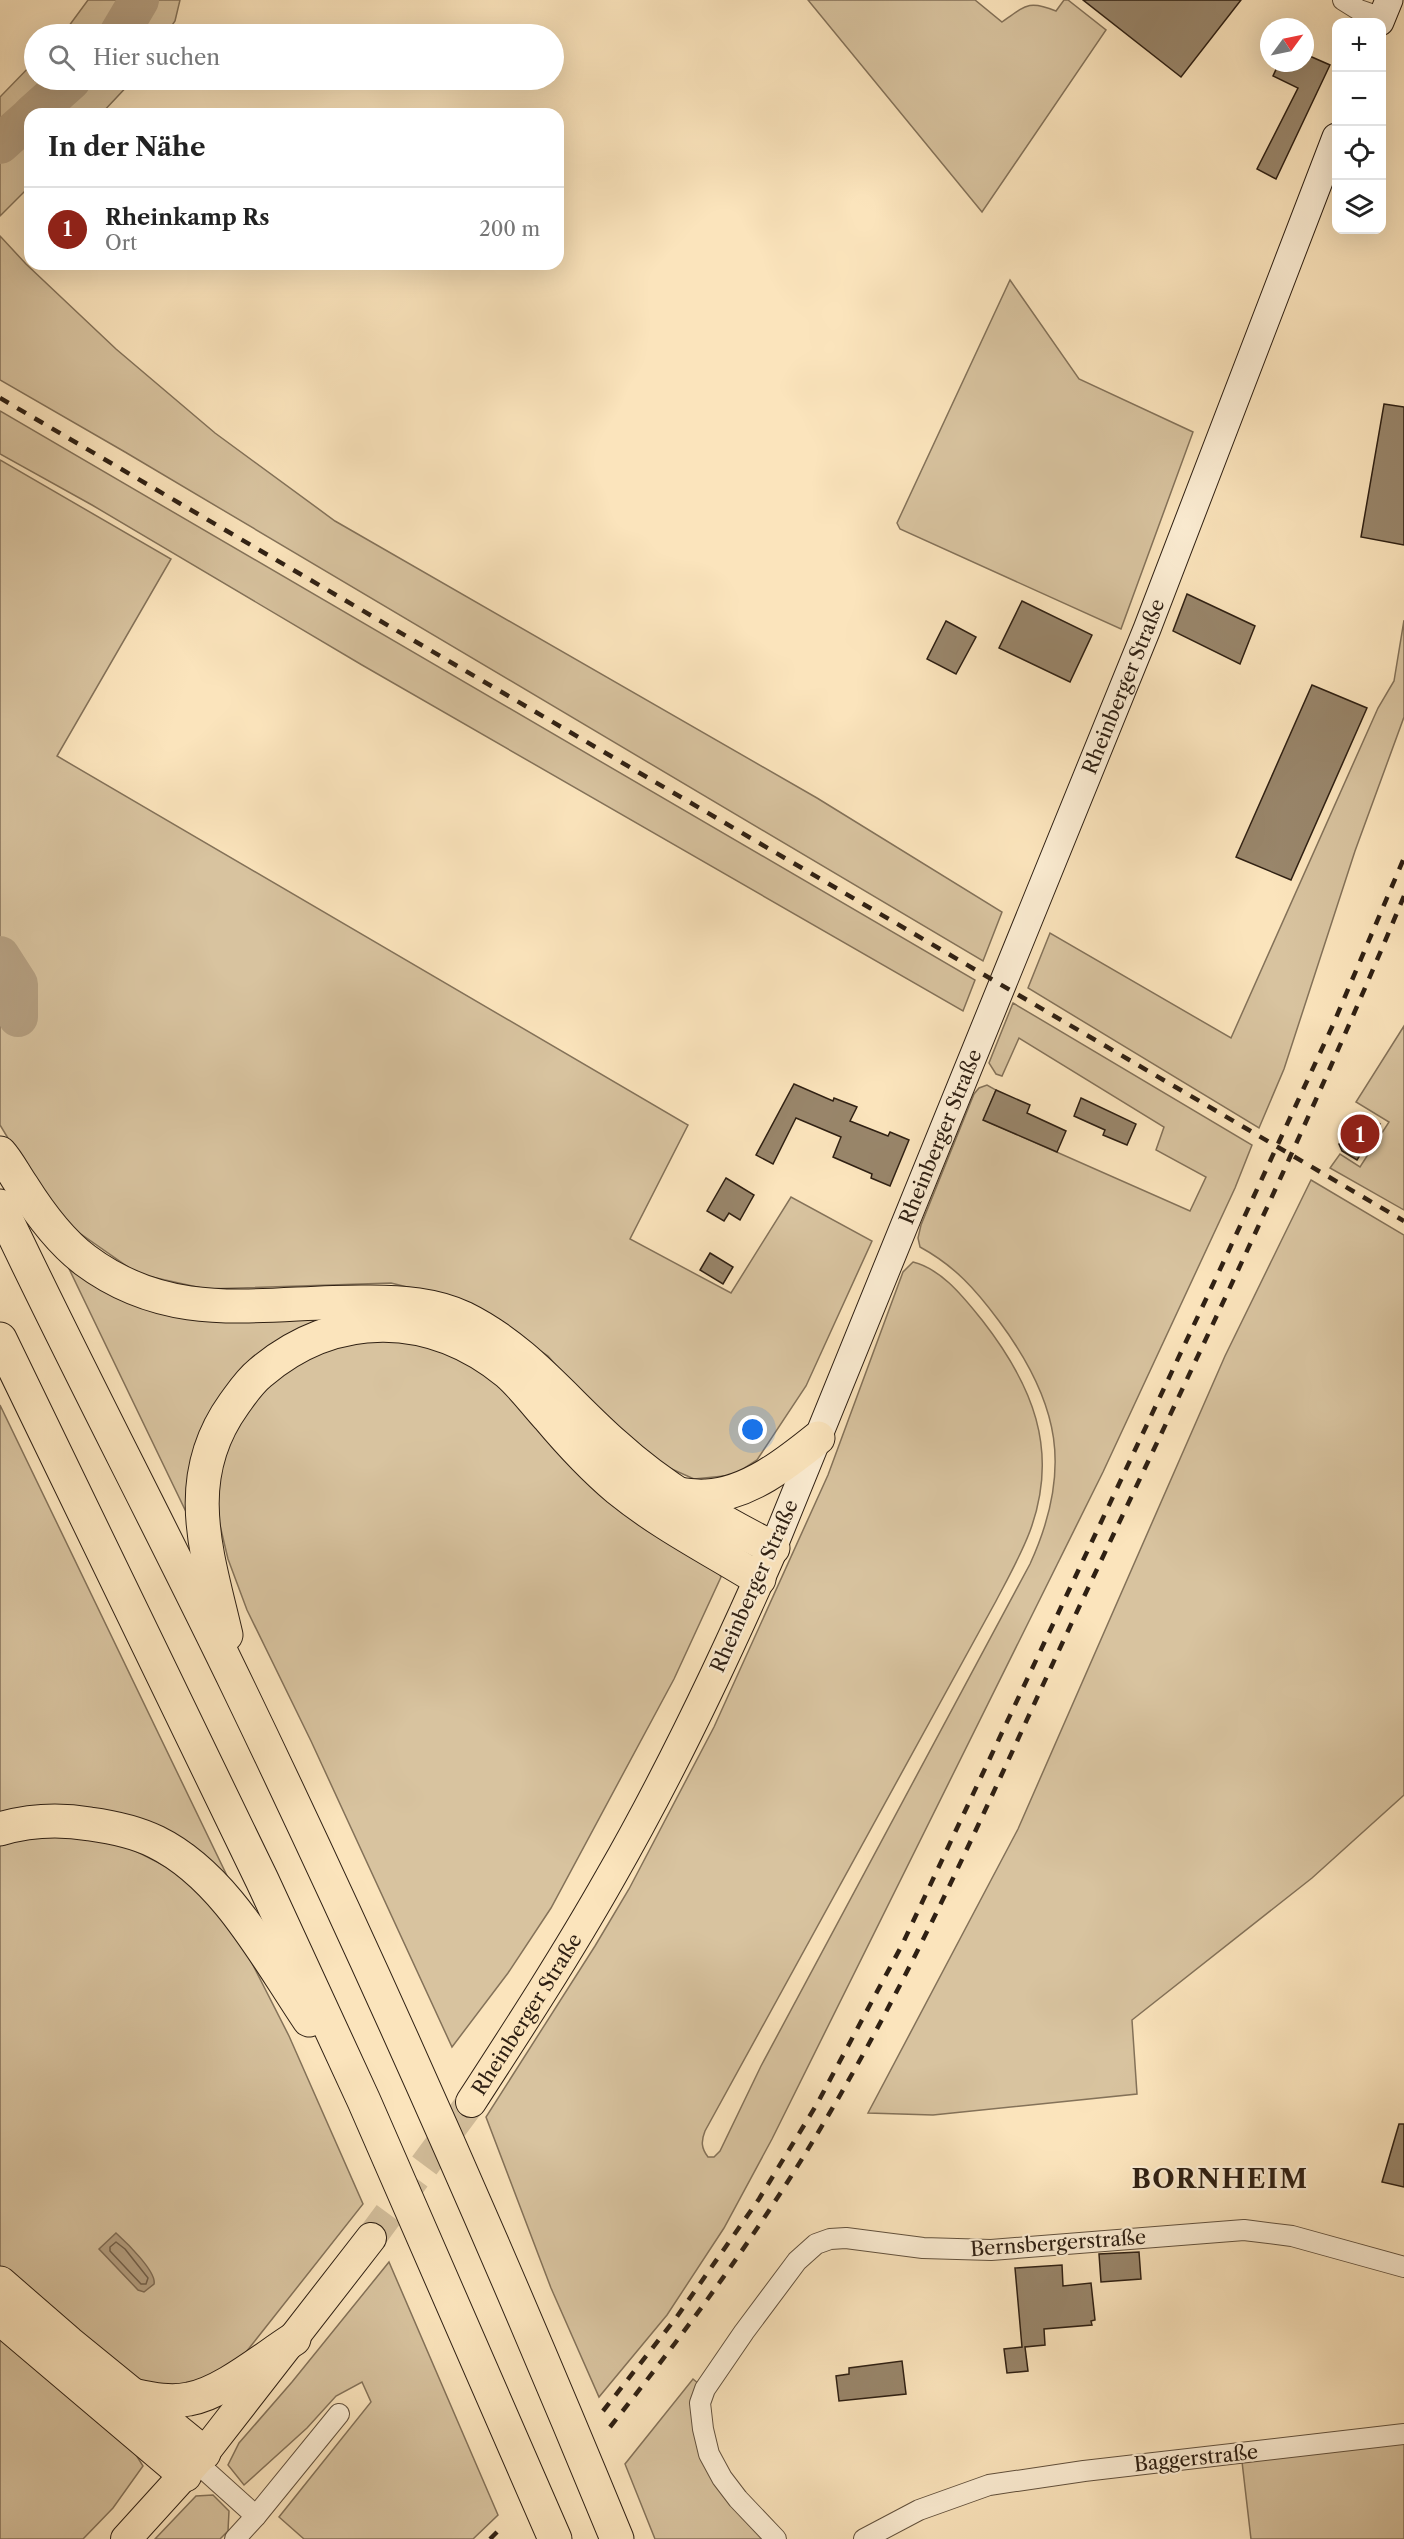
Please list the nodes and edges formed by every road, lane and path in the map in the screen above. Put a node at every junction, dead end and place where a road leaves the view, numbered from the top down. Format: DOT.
graph roads {
  1 [pos="1343,0"];
  2 [pos="1384,14"];
  3 [pos="1332,147"];
  4 [pos="0,1153"];
  5 [pos="0,1206"];
  6 [pos="0,1339"];
  7 [pos="818,1438"];
  8 [pos="677,1494"];
  9 [pos="772,1548"];
  10 [pos="759,1579"];
  11 [pos="238,1686"];
  12 [pos="0,1829"];
  13 [pos="364,2100"];
  14 [pos="471,2102"];
  15 [pos="371,2238"];
  16 [pos="1404,2266"];
  17 [pos="0,2283"];
  18 [pos="0,2318"];
  19 [pos="294,2339"];
  20 [pos="134,2395"];
  21 [pos="339,2414"];
  22 [pos="1404,2434"];
  23 [pos="195,2464"];
  24 [pos="256,2516"];
  25 [pos="126,2539"];
  26 [pos="236,2539"];
  27 [pos="555,2539"];
  28 [pos="617,2539"];
  29 [pos="776,2539"];
  30 [pos="864,2539"];
  1 -- 2 [label="street"];
  3 -- 7 [label="main road, Rheinberger Straße"];
  4 -- 8 [label="highway"];
  5 -- 11 [label="highway"];
  6 -- 13 [label="highway"];
  7 -- 8 [label="highway"];
  7 -- 9 [label="main road, Rheinberger Straße"];
  8 -- 9 [label="highway"];
  9 -- 10 [label="main road, Rheinberger Straße"];
  10 -- 11 [label="highway"];
  10 -- 14 [label="main road, Rheinberger Straße"];
  11 -- 28 [label="highway"];
  12 -- 13 [label="highway"];
  13 -- 27 [label="highway"];
  15 -- 19 [label="main road"];
  16 -- 29 [label="street, Bernsbergerstraße"];
  17 -- 20 [label="highway"];
  18 -- 23 [label="highway"];
  19 -- 20 [label="highway"];
  19 -- 23 [label="main road"];
  20 -- 23 [label="highway"];
  21 -- 24 [label="street"];
  22 -- 30 [label="street, Baggerstraße"];
  23 -- 24 [label="street"];
  23 -- 25 [label="main road"];
  24 -- 26 [label="street"];
}
